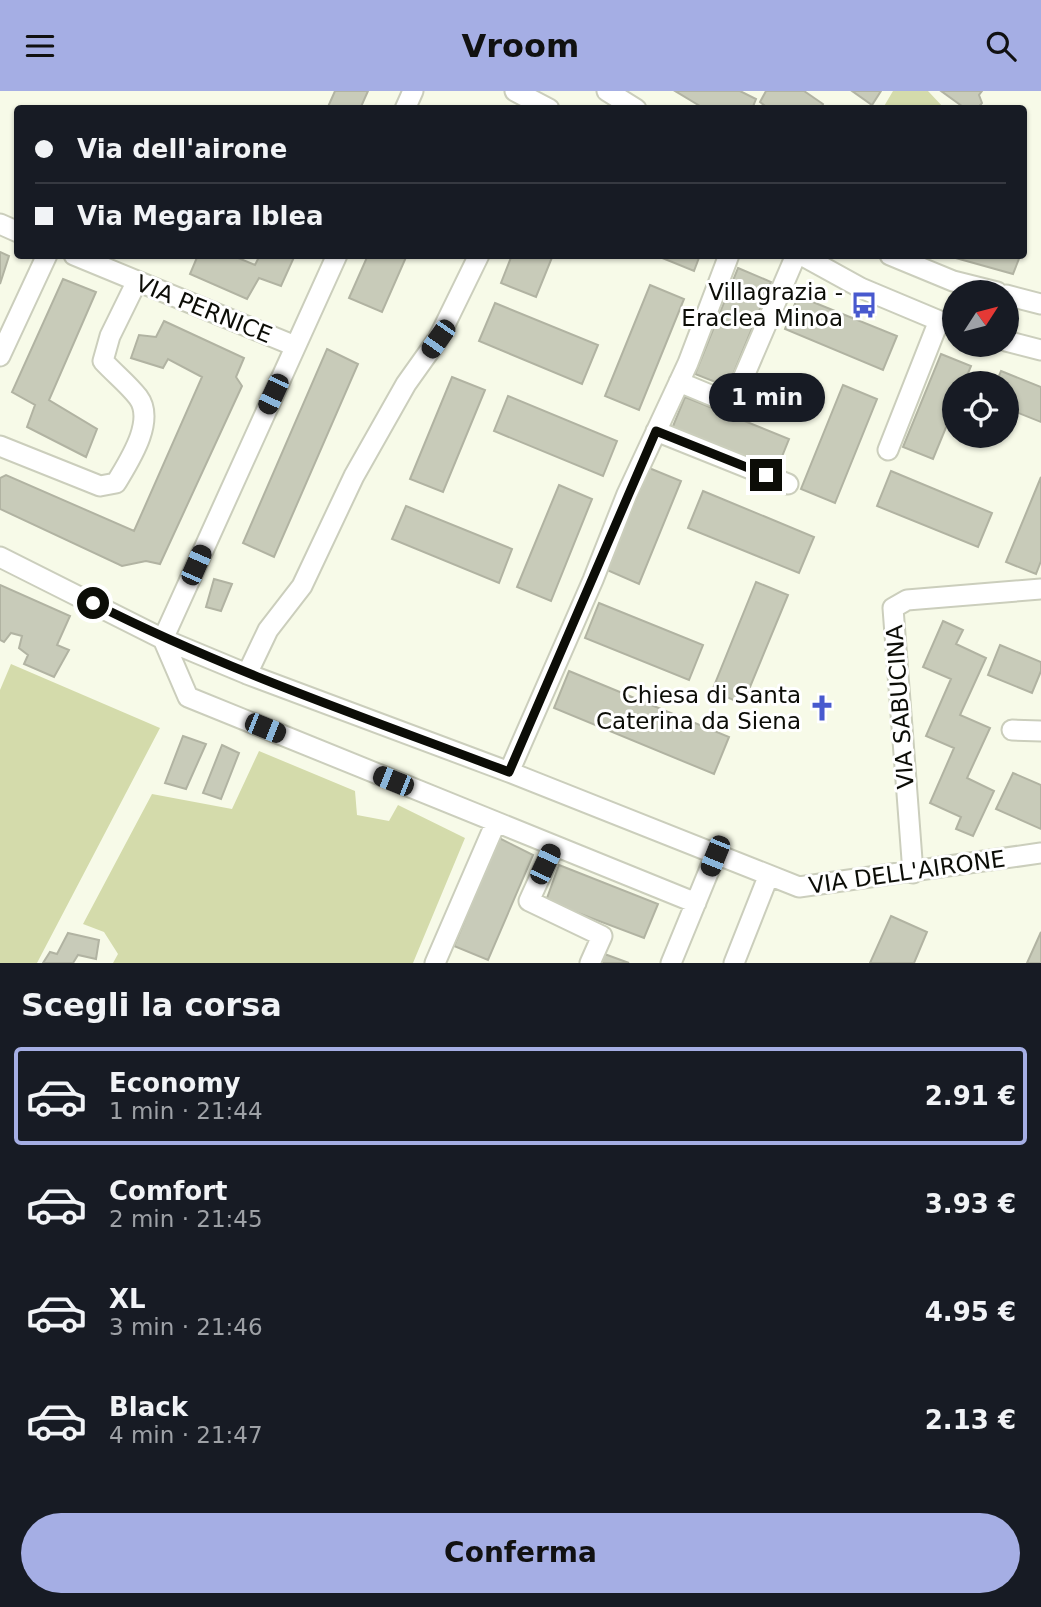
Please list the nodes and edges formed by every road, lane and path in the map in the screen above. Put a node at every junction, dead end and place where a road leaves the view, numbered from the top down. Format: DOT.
graph roads {
  1 [pos="515,91"];
  2 [pos="607,91"];
  3 [pos="541,105"];
  4 [pos="630,105"];
  5 [pos="45,259"];
  6 [pos="84,259"];
  7 [pos="335,259"];
  8 [pos="477,259"];
  9 [pos="727,259"];
  10 [pos="796,259"];
  11 [pos="806,259"];
  12 [pos="900,259"];
  13 [pos="951,280"];
  14 [pos="137,281"];
  15 [pos="1019,298"];
  16 [pos="1041,304"];
  17 [pos="942,323"];
  18 [pos="942,334"];
  19 [pos="1019,344"];
  20 [pos="295,346"];
  21 [pos="1041,350"];
  22 [pos="0,356"];
  23 [pos="679,382"];
  24 [pos="656,431"];
  25 [pos="0,446"];
  26 [pos="888,450"];
  27 [pos="788,484"];
  28 [pos="0,557"];
  29 [pos="1041,589"];
  30 [pos="163,639"];
  31 [pos="247,674"];
  32 [pos="1012,730"];
  33 [pos="1041,731"];
  34 [pos="509,772"];
  35 [pos="496,823"];
  36 [pos="554,846"];
  37 [pos="1041,853"];
  38 [pos="715,856"];
  39 [pos="913,873"];
  40 [pos="768,877"];
  41 [pos="696,903"];
  42 [pos="435,963"];
  43 [pos="590,963"];
  44 [pos="671,963"];
  45 [pos="734,963"];
  1 -- 3 [label="street"];
  2 -- 4 [label="street"];
  5 -- 22 [label="street"];
  6 -- 14 [label="street, VIA PERNICE"];
  7 -- 20 [label="street"];
  8 -- 31 [label="street"];
  9 -- 23 [label="street"];
  10 -- 23 [label="street"];
  11 -- 17 [label="street"];
  12 -- 13 [label="street"];
  14 -- 20 [label="street, VIA PERNICE"];
  14 -- 25 [label="street"];
  15 -- 16 [label="street"];
  18 -- 26 [label="street"];
  19 -- 21 [label="street"];
  20 -- 30 [label="street"];
  23 -- 24 [label="street"];
  24 -- 27 [label="street"];
  24 -- 34 [label="street"];
  28 -- 30 [label="street, VIA DELL'AIRONE"];
  29 -- 39 [label="street, VIA SABUCINA"];
  30 -- 31 [label="street, VIA DELL'AIRONE"];
  30 -- 35 [label="street"];
  31 -- 34 [label="street, VIA DELL'AIRONE"];
  32 -- 33 [label="street"];
  34 -- 38 [label="street, VIA DELL'AIRONE"];
  35 -- 36 [label="street"];
  35 -- 42 [label="street"];
  36 -- 41 [label="street"];
  36 -- 43 [label="street"];
  37 -- 39 [label="street, VIA DELL'AIRONE"];
  38 -- 40 [label="street, VIA DELL'AIRONE"];
  38 -- 41 [label="street"];
  39 -- 40 [label="street, VIA DELL'AIRONE"];
  40 -- 45 [label="street"];
  41 -- 44 [label="street"];
}
